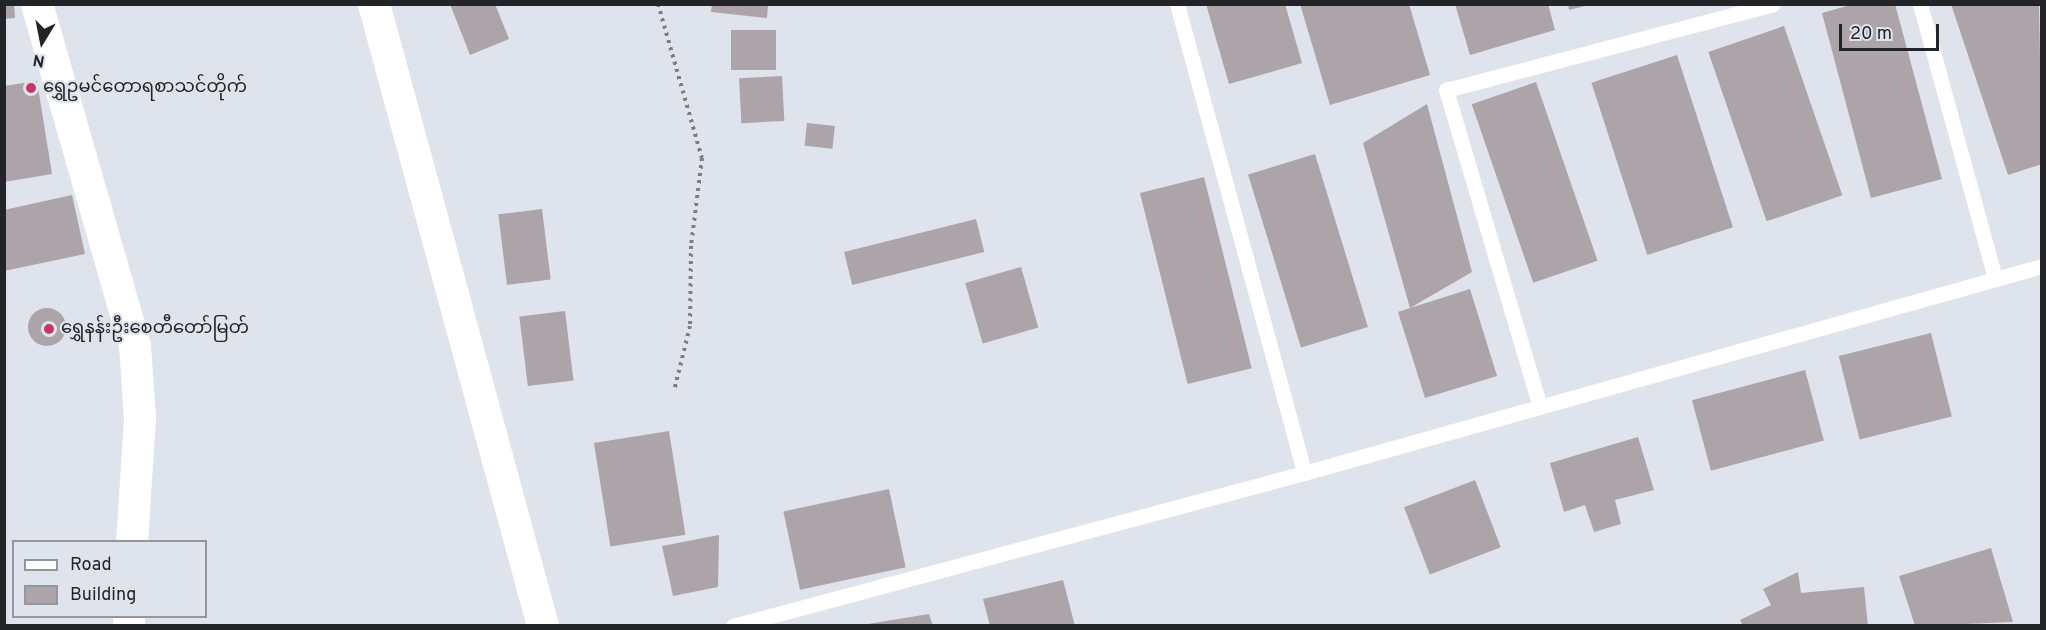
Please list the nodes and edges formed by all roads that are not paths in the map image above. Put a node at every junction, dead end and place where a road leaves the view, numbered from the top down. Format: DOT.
graph roads {
  1 [pos="37,4"];
  2 [pos="374,4"];
  3 [pos="1177,4"];
  4 [pos="1773,4"];
  5 [pos="1920,4"];
  6 [pos="2042,266"];
  7 [pos="1995,279"];
  8 [pos="1540,407"];
  9 [pos="1304,473"];
  10 [pos="132,540"];
  11 [pos="543,626"];
  12 [pos="733,626"];
  1 -- 10 [label="street"];
  2 -- 11 [label="street"];
  3 -- 9 [label="lane"];
  4 -- 8 [label="lane"];
  5 -- 7 [label="lane"];
  6 -- 7 [label="lane"];
  7 -- 8 [label="lane"];
  8 -- 9 [label="lane"];
  9 -- 12 [label="lane"];
}
